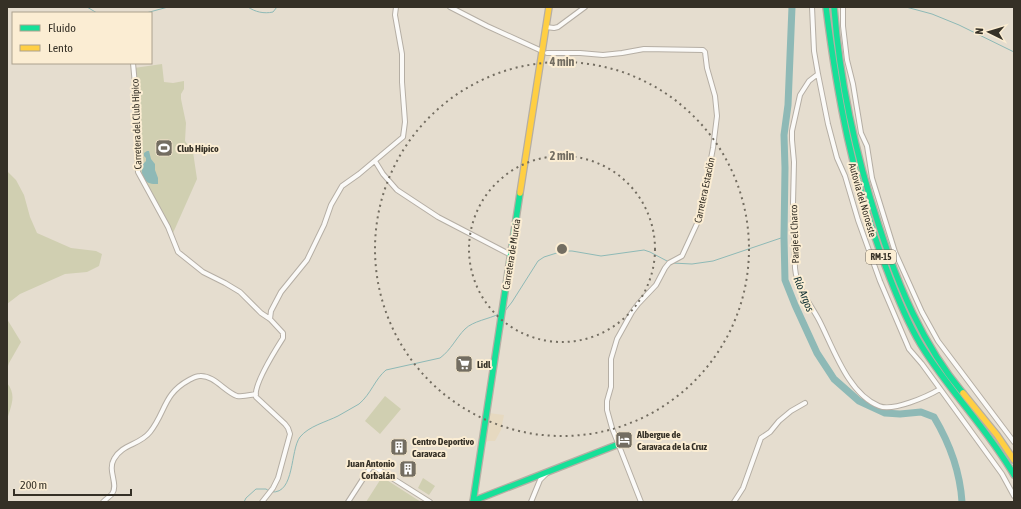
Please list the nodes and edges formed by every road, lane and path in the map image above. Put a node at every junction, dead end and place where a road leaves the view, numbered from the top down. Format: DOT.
graph roads {
  1 [pos="396,7"];
  2 [pos="450,7"];
  3 [pos="548,7"];
  4 [pos="585,7"];
  5 [pos="812,7"];
  6 [pos="826,7"];
  7 [pos="834,7"];
  8 [pos="843,7"];
  9 [pos="546,27"];
  10 [pos="545,52"];
  11 [pos="133,64"];
  12 [pos="818,74"];
  13 [pos="375,160"];
  14 [pos="511,255"];
  15 [pos="270,319"];
  16 [pos="940,389"];
  17 [pos="256,394"];
  18 [pos="805,403"];
  19 [pos="1014,442"];
  20 [pos="618,444"];
  21 [pos="1014,460"];
  22 [pos="551,470"];
  23 [pos="1014,475"];
  24 [pos="525,481"];
  25 [pos="535,493"];
  26 [pos="1014,496"];
  27 [pos="103,502"];
  28 [pos="262,502"];
  29 [pos="348,502"];
  30 [pos="430,502"];
  31 [pos="473,502"];
  32 [pos="532,502"];
  33 [pos="641,502"];
  34 [pos="734,502"];
  1 -- 13 [label="street"];
  2 -- 10 [label="street"];
  3 -- 9 [label="main road, Carretera de Murcia"];
  4 -- 9 [label="street"];
  5 -- 12 [label="street"];
  6 -- 23 [label="main road, Autovía del Noroeste / RM-15"];
  7 -- 21 [label="main road, Autovía del Noroeste / RM-15"];
  8 -- 19 [label="street"];
  9 -- 10 [label="main road, Carretera de Murcia"];
  10 -- 14 [label="main road, Carretera de Murcia"];
  10 -- 20 [label="street, Carretera Estación"];
  11 -- 15 [label="street, Carretera del Club Hípico"];
  12 -- 16 [label="street"];
  12 -- 16 [label="street, Paraje el Charco"];
  13 -- 14 [label="street"];
  13 -- 15 [label="street"];
  14 -- 31 [label="main road, Carretera de Murcia"];
  15 -- 17 [label="street, Carretera del Club Hípico"];
  16 -- 26 [label="street"];
  17 -- 27 [label="street"];
  17 -- 28 [label="street"];
  18 -- 34 [label="street"];
  20 -- 22 [label="main road"];
  20 -- 33 [label="street, Carretera Estación"];
  22 -- 24 [label="main road"];
  22 -- 25 [label="street"];
  24 -- 25 [label="street"];
  24 -- 31 [label="main road"];
  25 -- 32 [label="street"];
  29 -- 30 [label="street"];
}
